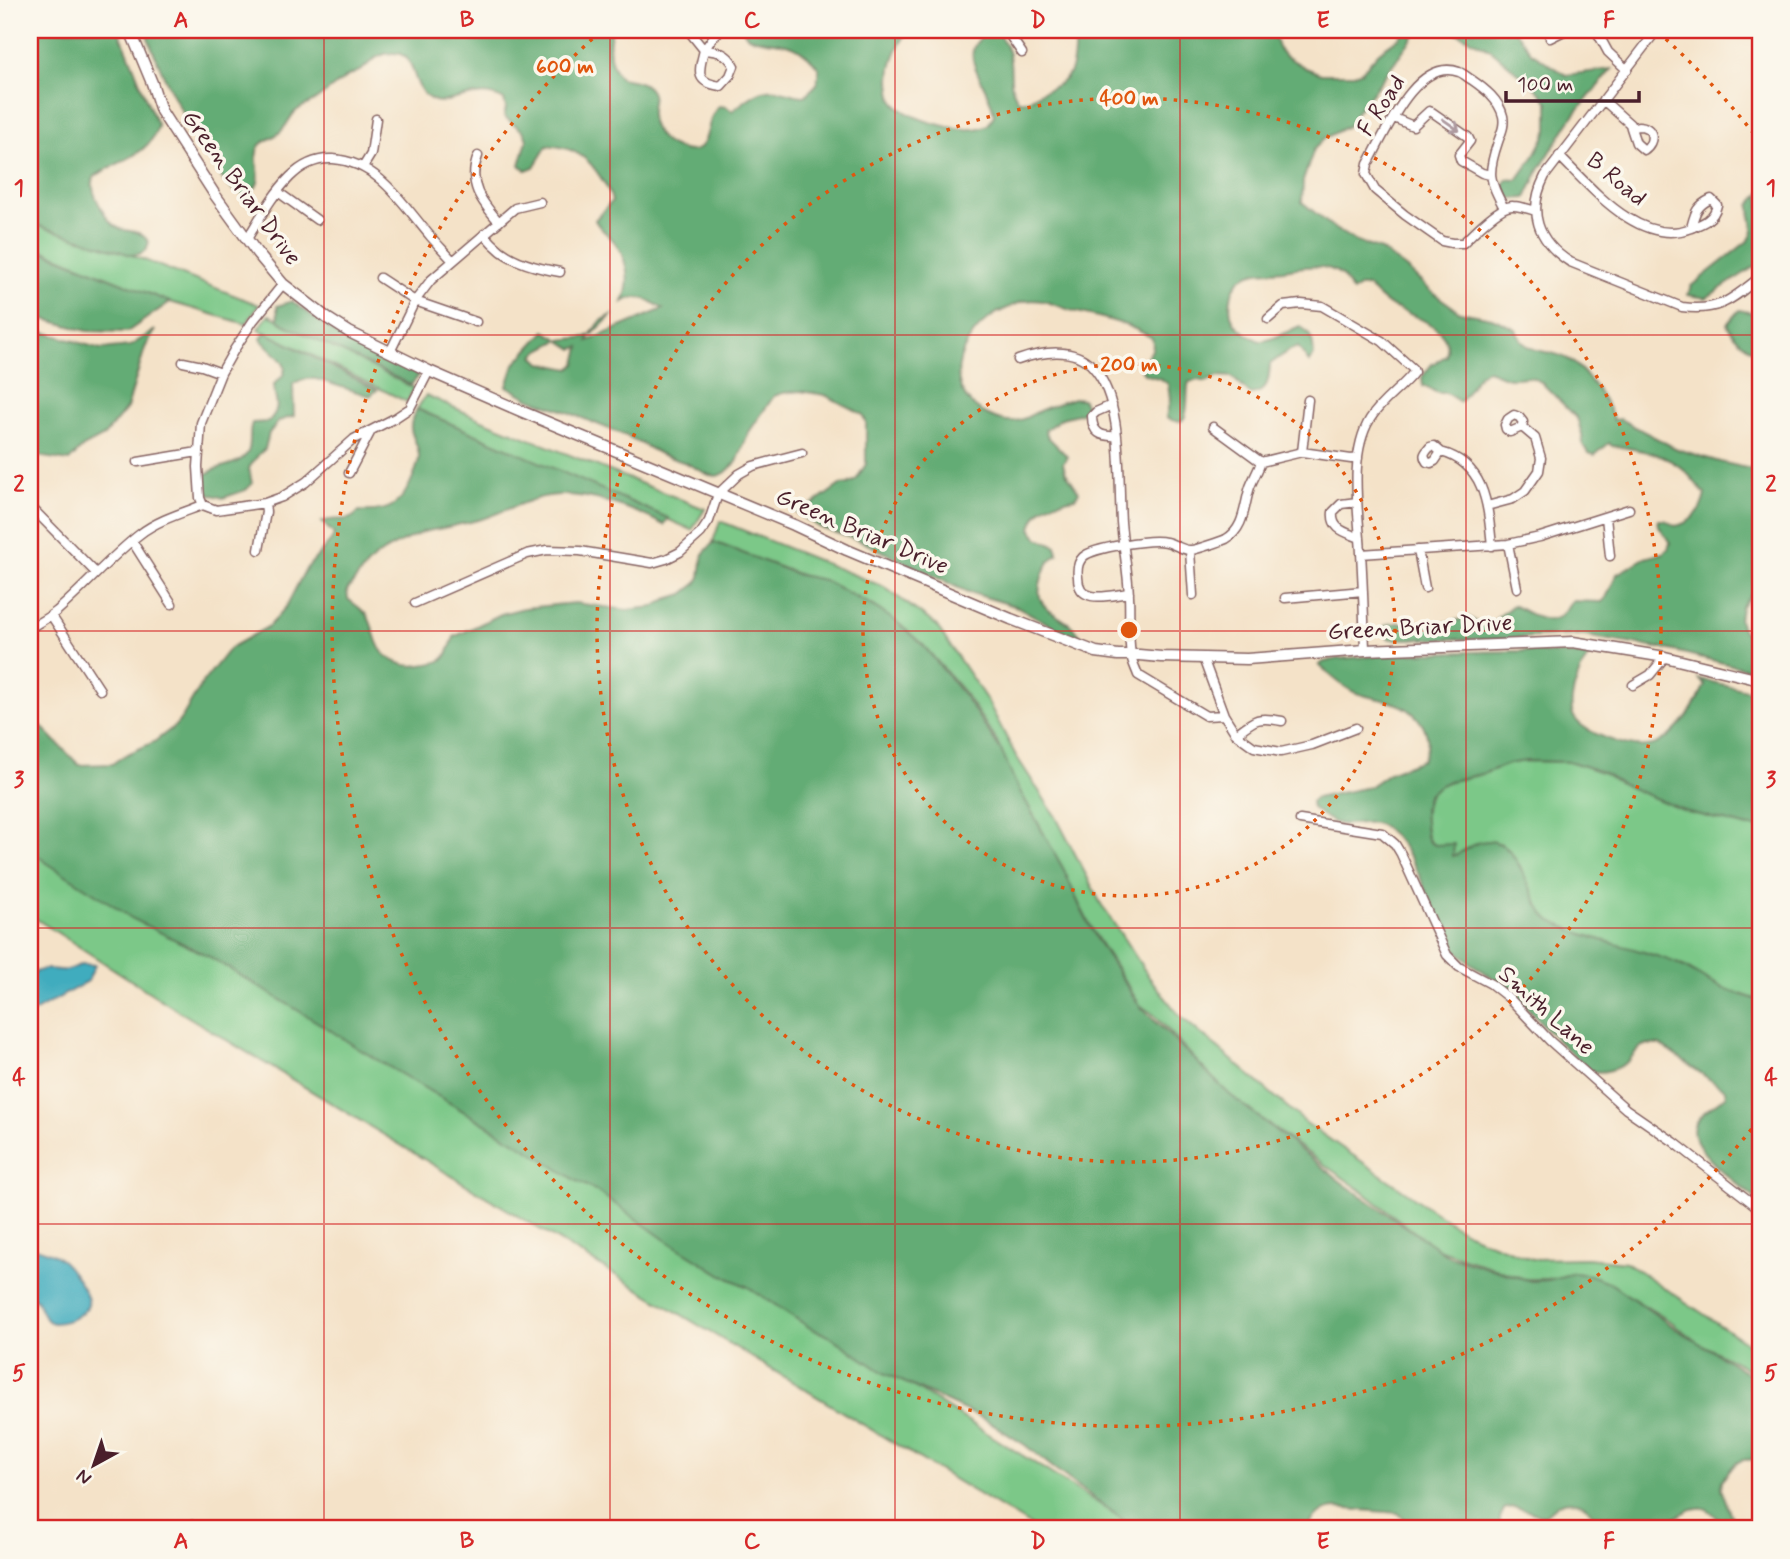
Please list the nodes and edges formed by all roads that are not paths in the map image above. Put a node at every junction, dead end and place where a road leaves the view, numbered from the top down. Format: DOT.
graph roads {
  1 [pos="130,30"];
  2 [pos="688,30"];
  3 [pos="721,30"];
  4 [pos="1006,30"];
  5 [pos="1566,30"];
  6 [pos="1596,30"];
  7 [pos="1657,30"];
  8 [pos="1550,38"];
  9 [pos="704,50"];
  10 [pos="1022,53"];
  11 [pos="1627,70"];
  12 [pos="1603,100"];
  13 [pos="1394,118"];
  14 [pos="376,119"];
  15 [pos="1632,128"];
  16 [pos="478,156"];
  17 [pos="1559,156"];
  18 [pos="363,167"];
  19 [pos="1490,175"];
  20 [pos="278,192"];
  21 [pos="540,202"];
  22 [pos="1504,208"];
  23 [pos="1536,211"];
  24 [pos="317,220"];
  25 [pos="499,222"];
  26 [pos="1691,228"];
  27 [pos="484,234"];
  28 [pos="247,239"];
  29 [pos="453,261"];
  30 [pos="560,272"];
  31 [pos="1760,276"];
  32 [pos="380,278"];
  33 [pos="283,284"];
  34 [pos="415,300"];
  35 [pos="1268,319"];
  36 [pos="476,322"];
  37 [pos="390,352"];
  38 [pos="1018,360"];
  39 [pos="183,362"];
  40 [pos="429,371"];
  41 [pos="221,373"];
  42 [pos="1308,400"];
  43 [pos="1112,404"];
  44 [pos="1213,427"];
  45 [pos="1522,427"];
  46 [pos="372,428"];
  47 [pos="1117,436"];
  48 [pos="198,452"];
  49 [pos="1302,452"];
  50 [pos="1441,452"];
  51 [pos="802,453"];
  52 [pos="1358,458"];
  53 [pos="138,462"];
  54 [pos="1261,463"];
  55 [pos="349,473"];
  56 [pos="718,494"];
  57 [pos="1357,502"];
  58 [pos="265,503"];
  59 [pos="203,505"];
  60 [pos="1487,506"];
  61 [pos="33,509"];
  62 [pos="1629,509"];
  63 [pos="1606,517"];
  64 [pos="1360,538"];
  65 [pos="132,541"];
  66 [pos="1124,544"];
  67 [pos="1508,544"];
  68 [pos="1492,546"];
  69 [pos="259,550"];
  70 [pos="1418,550"];
  71 [pos="1190,551"];
  72 [pos="1361,554"];
  73 [pos="1610,556"];
  74 [pos="96,573"];
  75 [pos="1425,588"];
  76 [pos="1517,588"];
  77 [pos="1363,591"];
  78 [pos="1129,593"];
  79 [pos="1193,595"];
  80 [pos="1285,598"];
  81 [pos="415,603"];
  82 [pos="172,604"];
  83 [pos="51,615"];
  84 [pos="30,626"];
  85 [pos="1365,650"];
  86 [pos="1131,655"];
  87 [pos="1665,657"];
  88 [pos="1203,658"];
  89 [pos="1760,680"];
  90 [pos="1633,685"];
  91 [pos="100,690"];
  92 [pos="1224,715"];
  93 [pos="1282,721"];
  94 [pos="1356,729"];
  95 [pos="1236,734"];
  96 [pos="1300,820"];
  97 [pos="1760,1209"];
  1 -- 28 [label="street, Green Briar Drive"];
  2 -- 9 [label="street"];
  3 -- 9 [label="street"];
  4 -- 10 [label="street"];
  5 -- 8 [label="street"];
  6 -- 11 [label="street"];
  7 -- 11 [label="street"];
  9 -- 9 [label="street"];
  11 -- 12 [label="street"];
  12 -- 15 [label="street"];
  12 -- 17 [label="street"];
  13 -- 19 [label="street, one-way"];
  13 -- 19 [label="street, F Road"];
  13 -- 22 [label="street, F Road"];
  14 -- 18 [label="street"];
  16 -- 25 [label="street"];
  17 -- 23 [label="street"];
  17 -- 26 [label="street, B Road"];
  18 -- 20 [label="street"];
  18 -- 29 [label="street"];
  19 -- 22 [label="street"];
  20 -- 24 [label="street"];
  20 -- 28 [label="street"];
  21 -- 25 [label="street"];
  22 -- 23 [label="street"];
  23 -- 31 [label="street"];
  25 -- 27 [label="street"];
  27 -- 29 [label="street"];
  27 -- 30 [label="street"];
  28 -- 33 [label="street, Green Briar Drive"];
  29 -- 34 [label="street"];
  32 -- 34 [label="street"];
  33 -- 37 [label="street, Green Briar Drive"];
  33 -- 41 [label="street"];
  34 -- 36 [label="street"];
  34 -- 37 [label="street"];
  35 -- 52 [label="street"];
  37 -- 40 [label="street, Green Briar Drive"];
  38 -- 43 [label="street"];
  39 -- 41 [label="street"];
  40 -- 46 [label="street"];
  40 -- 56 [label="street, Green Briar Drive"];
  41 -- 48 [label="street"];
  42 -- 49 [label="street"];
  43 -- 47 [label="street"];
  43 -- 47 [label="street"];
  44 -- 54 [label="street"];
  45 -- 60 [label="street"];
  46 -- 55 [label="street"];
  46 -- 58 [label="street"];
  47 -- 66 [label="street"];
  48 -- 53 [label="street"];
  48 -- 59 [label="street"];
  49 -- 52 [label="street"];
  49 -- 54 [label="street"];
  50 -- 60 [label="street"];
  51 -- 56 [label="street"];
  52 -- 57 [label="street"];
  54 -- 71 [label="street"];
  56 -- 81 [label="street"];
  56 -- 86 [label="street, Green Briar Drive"];
  57 -- 64 [label="street"];
  57 -- 64 [label="street"];
  58 -- 59 [label="street"];
  58 -- 69 [label="street"];
  59 -- 65 [label="street"];
  60 -- 68 [label="street"];
  61 -- 74 [label="street"];
  62 -- 63 [label="street"];
  63 -- 67 [label="street"];
  63 -- 73 [label="street"];
  64 -- 72 [label="street"];
  65 -- 74 [label="street"];
  65 -- 82 [label="street"];
  66 -- 71 [label="street"];
  66 -- 78 [label="street"];
  66 -- 78 [label="street"];
  67 -- 68 [label="street"];
  67 -- 76 [label="street"];
  68 -- 70 [label="street"];
  70 -- 72 [label="street"];
  70 -- 75 [label="street"];
  71 -- 79 [label="street"];
  72 -- 77 [label="street"];
  74 -- 83 [label="street"];
  77 -- 80 [label="street"];
  77 -- 85 [label="street"];
  78 -- 86 [label="street"];
  83 -- 84 [label="street"];
  83 -- 91 [label="street"];
  85 -- 87 [label="street, Green Briar Drive"];
  85 -- 88 [label="street, Green Briar Drive"];
  86 -- 88 [label="street, Green Briar Drive"];
  86 -- 92 [label="street"];
  87 -- 89 [label="street, Green Briar Drive"];
  87 -- 90 [label="street"];
  88 -- 92 [label="street"];
  92 -- 95 [label="street"];
  93 -- 95 [label="street"];
  94 -- 95 [label="street"];
  96 -- 97 [label="street, Smith Lane"];
}
